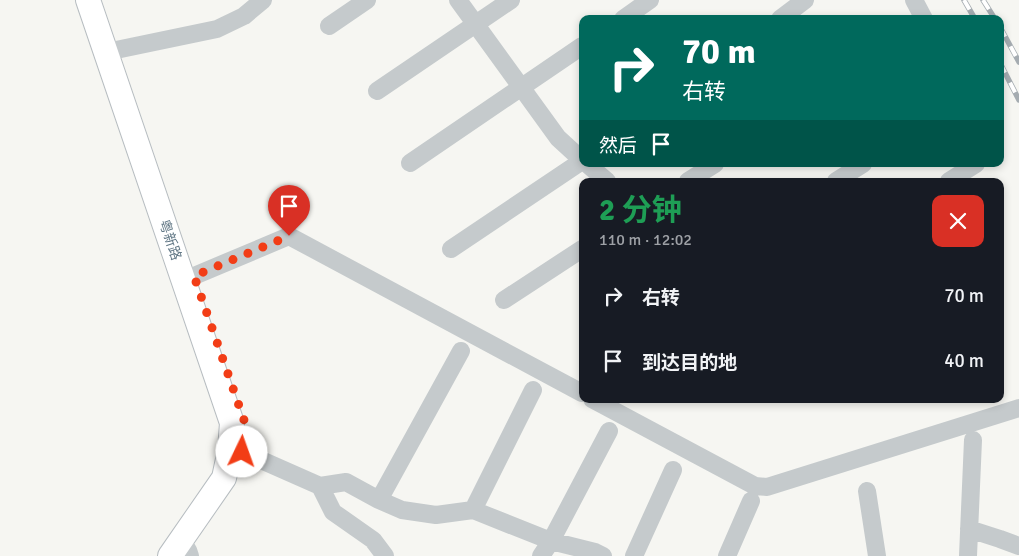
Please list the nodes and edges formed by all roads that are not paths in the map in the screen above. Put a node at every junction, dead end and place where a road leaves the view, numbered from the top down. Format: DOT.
graph roads {
  1 [pos="88,0"];
  2 [pos="99,0"];
  3 [pos="263,0"];
  4 [pos="367,0"];
  5 [pos="458,0"];
  6 [pos="511,0"];
  7 [pos="650,0"];
  8 [pos="806,0"];
  9 [pos="914,0"];
  10 [pos="629,15"];
  11 [pos="785,15"];
  12 [pos="922,15"];
  13 [pos="475,24"];
  14 [pos="329,26"];
  15 [pos="579,48"];
  16 [pos="116,50"];
  17 [pos="522,88"];
  18 [pos="377,91"];
  19 [pos="579,158"];
  20 [pos="410,163"];
  21 [pos="579,163"];
  22 [pos="591,167"];
  23 [pos="710,167"];
  24 [pos="858,167"];
  25 [pos="971,167"];
  26 [pos="603,178"];
  27 [pos="693,178"];
  28 [pos="841,178"];
  29 [pos="954,178"];
  30 [pos="452,249"];
  31 [pos="579,251"];
  32 [pos="194,276"];
  33 [pos="504,300"];
  34 [pos="461,351"];
  35 [pos="533,390"];
  36 [pos="579,392"];
  37 [pos="599,403"];
  38 [pos="1019,408"];
  39 [pos="609,431"];
  40 [pos="972,440"];
  41 [pos="242,452"];
  42 [pos="673,470"];
  43 [pos="320,486"];
  44 [pos="867,491"];
  45 [pos="379,500"];
  46 [pos="752,501"];
  47 [pos="473,510"];
  48 [pos="968,529"];
  49 [pos="551,541"];
  50 [pos="1019,546"];
  51 [pos="183,555"];
  52 [pos="385,556"];
  53 [pos="541,556"];
  54 [pos="604,556"];
  55 [pos="634,556"];
  56 [pos="727,556"];
  57 [pos="877,556"];
  58 [pos="968,556"];
  1 -- 51 [label="street, 粤新路"];
  2 -- 16 [label="street, 粤新路"];
  3 -- 16 [label="street"];
  4 -- 14 [label="street"];
  5 -- 13 [label="street"];
  6 -- 13 [label="street"];
  7 -- 10 [label="street"];
  8 -- 11 [label="street"];
  9 -- 12 [label="street"];
  13 -- 17 [label="street"];
  13 -- 18 [label="street"];
  15 -- 17 [label="street"];
  16 -- 32 [label="street, 粤新路"];
  17 -- 19 [label="street"];
  17 -- 20 [label="street"];
  21 -- 30 [label="street"];
  22 -- 26 [label="street"];
  23 -- 27 [label="street"];
  24 -- 28 [label="street"];
  25 -- 29 [label="street"];
  31 -- 33 [label="street"];
  32 -- 36 [label="street"];
  32 -- 41 [label="street, 粤新路"];
  34 -- 45 [label="street"];
  35 -- 47 [label="street"];
  37 -- 38 [label="street"];
  39 -- 49 [label="street"];
  40 -- 48 [label="street"];
  41 -- 43 [label="street"];
  41 -- 51 [label="street, 粤新路"];
  42 -- 55 [label="street"];
  43 -- 45 [label="street"];
  43 -- 52 [label="street"];
  44 -- 57 [label="street"];
  45 -- 47 [label="street"];
  46 -- 56 [label="street"];
  47 -- 49 [label="street"];
  48 -- 50 [label="street"];
  48 -- 58 [label="street"];
  49 -- 53 [label="street"];
  49 -- 54 [label="street"];
}
